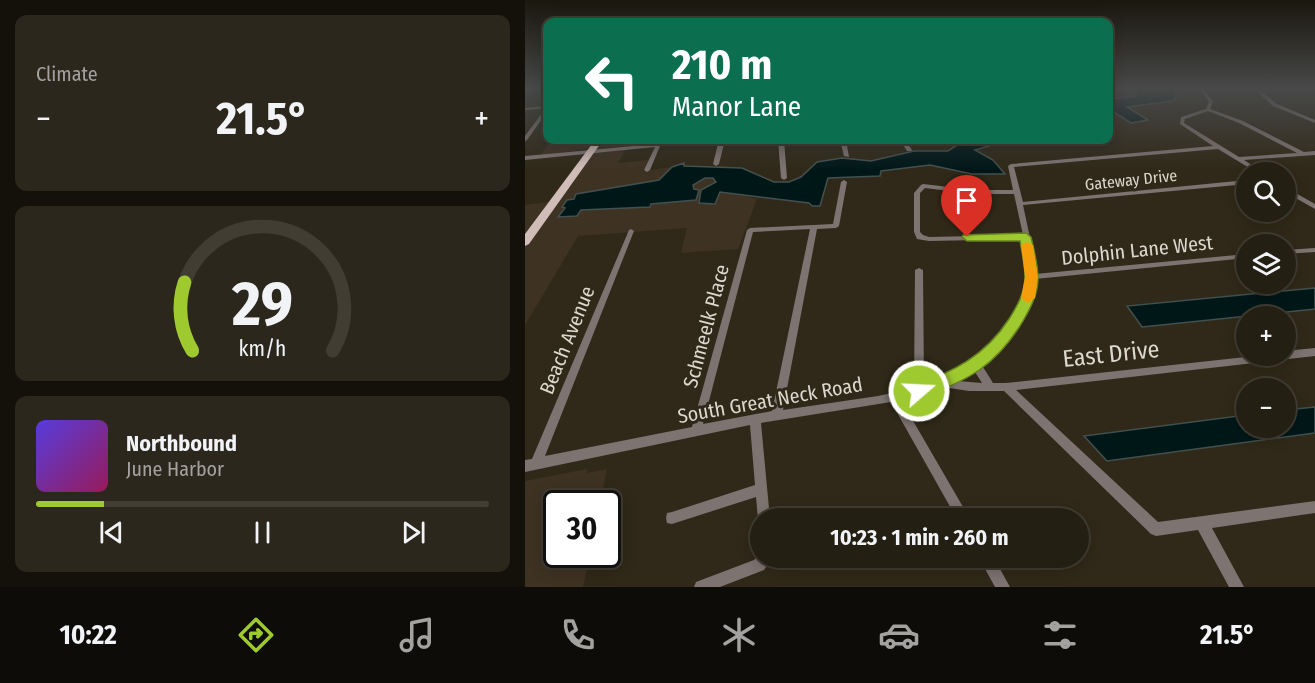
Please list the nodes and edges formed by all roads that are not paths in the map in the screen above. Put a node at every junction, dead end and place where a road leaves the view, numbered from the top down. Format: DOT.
graph roads {
  1 [pos="542,115"];
  2 [pos="1191,115"];
  3 [pos="1223,115"];
  4 [pos="1299,115"];
  5 [pos="1315,122"];
  6 [pos="525,139"];
  7 [pos="596,144"];
  8 [pos="644,144"];
  9 [pos="658,144"];
  10 [pos="721,144"];
  11 [pos="781,144"];
  12 [pos="844,144"];
  13 [pos="905,144"];
  14 [pos="1218,147"];
  15 [pos="909,150"];
  16 [pos="591,151"];
  17 [pos="1315,153"];
  18 [pos="1303,154"];
  19 [pos="847,156"];
  20 [pos="525,158"];
  21 [pos="1238,159"];
  22 [pos="1243,162"];
  23 [pos="525,163"];
  24 [pos="716,164"];
  25 [pos="647,170"];
  26 [pos="784,177"];
  27 [pos="845,182"];
  28 [pos="1236,183"];
  29 [pos="1016,192"];
  30 [pos="1296,196"];
  31 [pos="1019,204"];
  32 [pos="1315,207"];
  33 [pos="814,227"];
  34 [pos="631,231"];
  35 [pos="1026,237"];
  36 [pos="525,242"];
  37 [pos="1315,250"];
  38 [pos="1296,251"];
  39 [pos="1236,257"];
  40 [pos="919,270"];
  41 [pos="1032,277"];
  42 [pos="1315,352"];
  43 [pos="1296,354"];
  44 [pos="1236,361"];
  45 [pos="977,366"];
  46 [pos="943,383"];
  47 [pos="990,387"];
  48 [pos="1006,387"];
  49 [pos="919,391"];
  50 [pos="893,396"];
  51 [pos="777,415"];
  52 [pos="755,419"];
  53 [pos="696,431"];
  54 [pos="536,464"];
  55 [pos="525,466"];
  56 [pos="762,489"];
  57 [pos="1315,507"];
  58 [pos="763,508"];
  59 [pos="958,508"];
  60 [pos="672,518"];
  61 [pos="1203,525"];
  62 [pos="1156,529"];
  63 [pos="751,568"];
  64 [pos="992,568"];
  65 [pos="701,587"];
  66 [pos="1003,587"];
  67 [pos="1237,587"];
  1 -- 6 [label="street"];
  2 -- 14 [label="street"];
  3 -- 18 [label="street"];
  4 -- 5 [label="street"];
  7 -- 16 [label="main road"];
  8 -- 16 [label="street"];
  9 -- 25 [label="street"];
  10 -- 24 [label="street"];
  11 -- 26 [label="street"];
  12 -- 19 [label="street"];
  13 -- 15 [label="street"];
  14 -- 21 [label="street"];
  14 -- 29 [label="street, South Great Neck Road"];
  16 -- 20 [label="street"];
  16 -- 23 [label="street"];
  16 -- 36 [label="main road"];
  17 -- 18 [label="street"];
  18 -- 21 [label="street"];
  21 -- 22 [label="street"];
  27 -- 33 [label="street"];
  28 -- 31 [label="street, Gateway Drive"];
  29 -- 31 [label="street, South Great Neck Road"];
  29 -- 35 [label="street"];
  30 -- 32 [label="street"];
  31 -- 35 [label="street, South Great Neck Road"];
  33 -- 51 [label="street"];
  33 -- 53 [label="street, Schmeelk Place"];
  34 -- 54 [label="street, Beach Avenue"];
  35 -- 41 [label="street, South Great Neck Road"];
  37 -- 38 [label="street"];
  39 -- 41 [label="street, Dolphin Lane West"];
  40 -- 49 [label="street"];
  41 -- 45 [label="street, South Great Neck Road"];
  42 -- 43 [label="street, East Drive"];
  44 -- 48 [label="street, East Drive"];
  45 -- 46 [label="street, South Great Neck Road"];
  45 -- 47 [label="street"];
  46 -- 47 [label="street, East Drive"];
  46 -- 49 [label="street, South Great Neck Road"];
  47 -- 48 [label="street, East Drive"];
  48 -- 62 [label="street"];
  49 -- 50 [label="street, South Great Neck Road"];
  50 -- 51 [label="street, South Great Neck Road"];
  50 -- 59 [label="street"];
  51 -- 52 [label="street, South Great Neck Road"];
  52 -- 53 [label="street, South Great Neck Road"];
  52 -- 56 [label="street"];
  53 -- 54 [label="street, South Great Neck Road"];
  54 -- 55 [label="street, South Great Neck Road"];
  56 -- 58 [label="street"];
  56 -- 60 [label="street"];
  57 -- 61 [label="street"];
  61 -- 62 [label="street"];
  61 -- 67 [label="street"];
  63 -- 65 [label="street"];
  64 -- 66 [label="street"];
}
